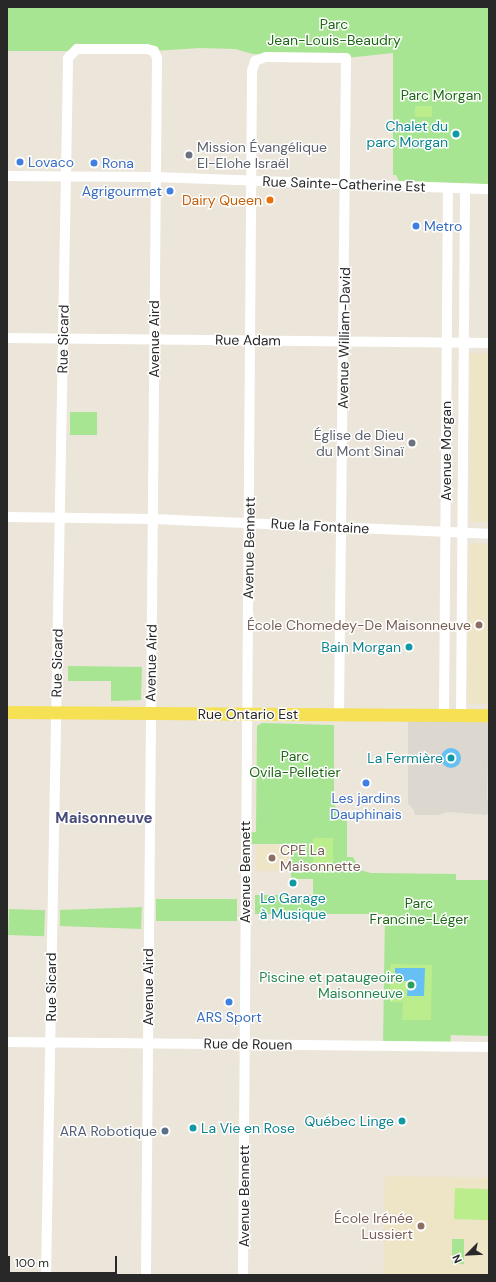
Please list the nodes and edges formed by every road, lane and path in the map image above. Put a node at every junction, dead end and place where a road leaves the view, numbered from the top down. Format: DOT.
graph roads {
  1 [pos="154,51"];
  2 [pos="346,58"];
  3 [pos="7,176"];
  4 [pos="65,176"];
  5 [pos="156,177"];
  6 [pos="251,180"];
  7 [pos="345,184"];
  8 [pos="448,188"];
  9 [pos="465,189"];
  10 [pos="489,189"];
  11 [pos="7,338"];
  12 [pos="63,338"];
  13 [pos="154,338"];
  14 [pos="250,339"];
  15 [pos="343,342"];
  16 [pos="447,342"];
  17 [pos="462,343"];
  18 [pos="489,343"];
  19 [pos="7,517"];
  20 [pos="60,517"];
  21 [pos="152,519"];
  22 [pos="248,523"];
  23 [pos="341,527"];
  24 [pos="446,533"];
  25 [pos="461,533"];
  26 [pos="489,534"];
  27 [pos="7,712"];
  28 [pos="56,712"];
  29 [pos="150,713"];
  30 [pos="246,714"];
  31 [pos="340,714"];
  32 [pos="444,715"];
  33 [pos="461,715"];
  34 [pos="489,715"];
  35 [pos="7,1042"];
  36 [pos="51,1042"];
  37 [pos="148,1043"];
  38 [pos="244,1043"];
  39 [pos="489,1047"];
  40 [pos="46,1275"];
  41 [pos="146,1275"];
  42 [pos="244,1275"];
  1 -- 4 [label="street, Rue Sicard"];
  1 -- 5 [label="street, Avenue Aird"];
  2 -- 6 [label="street, Avenue Bennett"];
  2 -- 7 [label="street, Avenue William-David"];
  3 -- 4 [label="street, Rue Sainte-Catherine Est"];
  4 -- 5 [label="street, Rue Sainte-Catherine Est"];
  4 -- 12 [label="street, Rue Sicard"];
  5 -- 6 [label="street, Rue Sainte-Catherine Est"];
  5 -- 13 [label="street, Avenue Aird"];
  6 -- 7 [label="street, Rue Sainte-Catherine Est"];
  6 -- 14 [label="street, Avenue Bennett"];
  7 -- 8 [label="street, Rue Sainte-Catherine Est"];
  7 -- 15 [label="street, Avenue William-David"];
  8 -- 9 [label="street, Rue Sainte-Catherine Est"];
  8 -- 16 [label="street, Avenue Morgan"];
  9 -- 10 [label="street, Rue Sainte-Catherine Est"];
  9 -- 17 [label="street, Avenue Morgan"];
  11 -- 12 [label="street, Rue Adam"];
  12 -- 13 [label="street, Rue Adam"];
  12 -- 20 [label="street, Rue Sicard"];
  13 -- 14 [label="street, Rue Adam"];
  13 -- 21 [label="street, Avenue Aird"];
  14 -- 15 [label="street, Rue Adam"];
  14 -- 22 [label="street, Avenue Bennett"];
  15 -- 16 [label="street, Rue Adam"];
  15 -- 23 [label="street, Avenue William-David"];
  16 -- 17 [label="street, Rue Adam"];
  16 -- 24 [label="street, Avenue Morgan"];
  17 -- 18 [label="street, Rue Adam"];
  17 -- 25 [label="street, Avenue Morgan"];
  19 -- 20 [label="street, Rue la Fontaine"];
  20 -- 21 [label="street, Rue la Fontaine"];
  20 -- 28 [label="street, Rue Sicard"];
  21 -- 22 [label="street, Rue la Fontaine"];
  21 -- 29 [label="street, Avenue Aird"];
  22 -- 23 [label="street, Rue la Fontaine"];
  22 -- 30 [label="street, Avenue Bennett"];
  23 -- 24 [label="street, Rue la Fontaine"];
  23 -- 31 [label="street, Avenue William-David"];
  24 -- 25 [label="street, Rue la Fontaine"];
  24 -- 32 [label="street, Avenue Morgan"];
  25 -- 26 [label="street, Rue la Fontaine"];
  25 -- 33 [label="street, Avenue Morgan"];
  27 -- 28 [label="main road, Rue Ontario Est"];
  28 -- 29 [label="main road, Rue Ontario Est"];
  28 -- 36 [label="street, Rue Sicard"];
  29 -- 30 [label="main road, Rue Ontario Est"];
  29 -- 37 [label="street, Avenue Aird"];
  30 -- 31 [label="main road, Rue Ontario Est"];
  30 -- 38 [label="street, Avenue Bennett"];
  31 -- 32 [label="main road, Rue Ontario Est"];
  32 -- 33 [label="main road, Rue Ontario Est"];
  33 -- 34 [label="main road, Rue Ontario Est"];
  35 -- 36 [label="street, Rue de Rouen"];
  36 -- 37 [label="street, Rue de Rouen"];
  36 -- 40 [label="street, Rue Sicard"];
  37 -- 38 [label="street, Rue de Rouen"];
  37 -- 41 [label="street, Avenue Aird"];
  38 -- 39 [label="street, Rue de Rouen"];
  38 -- 42 [label="street, Avenue Bennett"];
}
